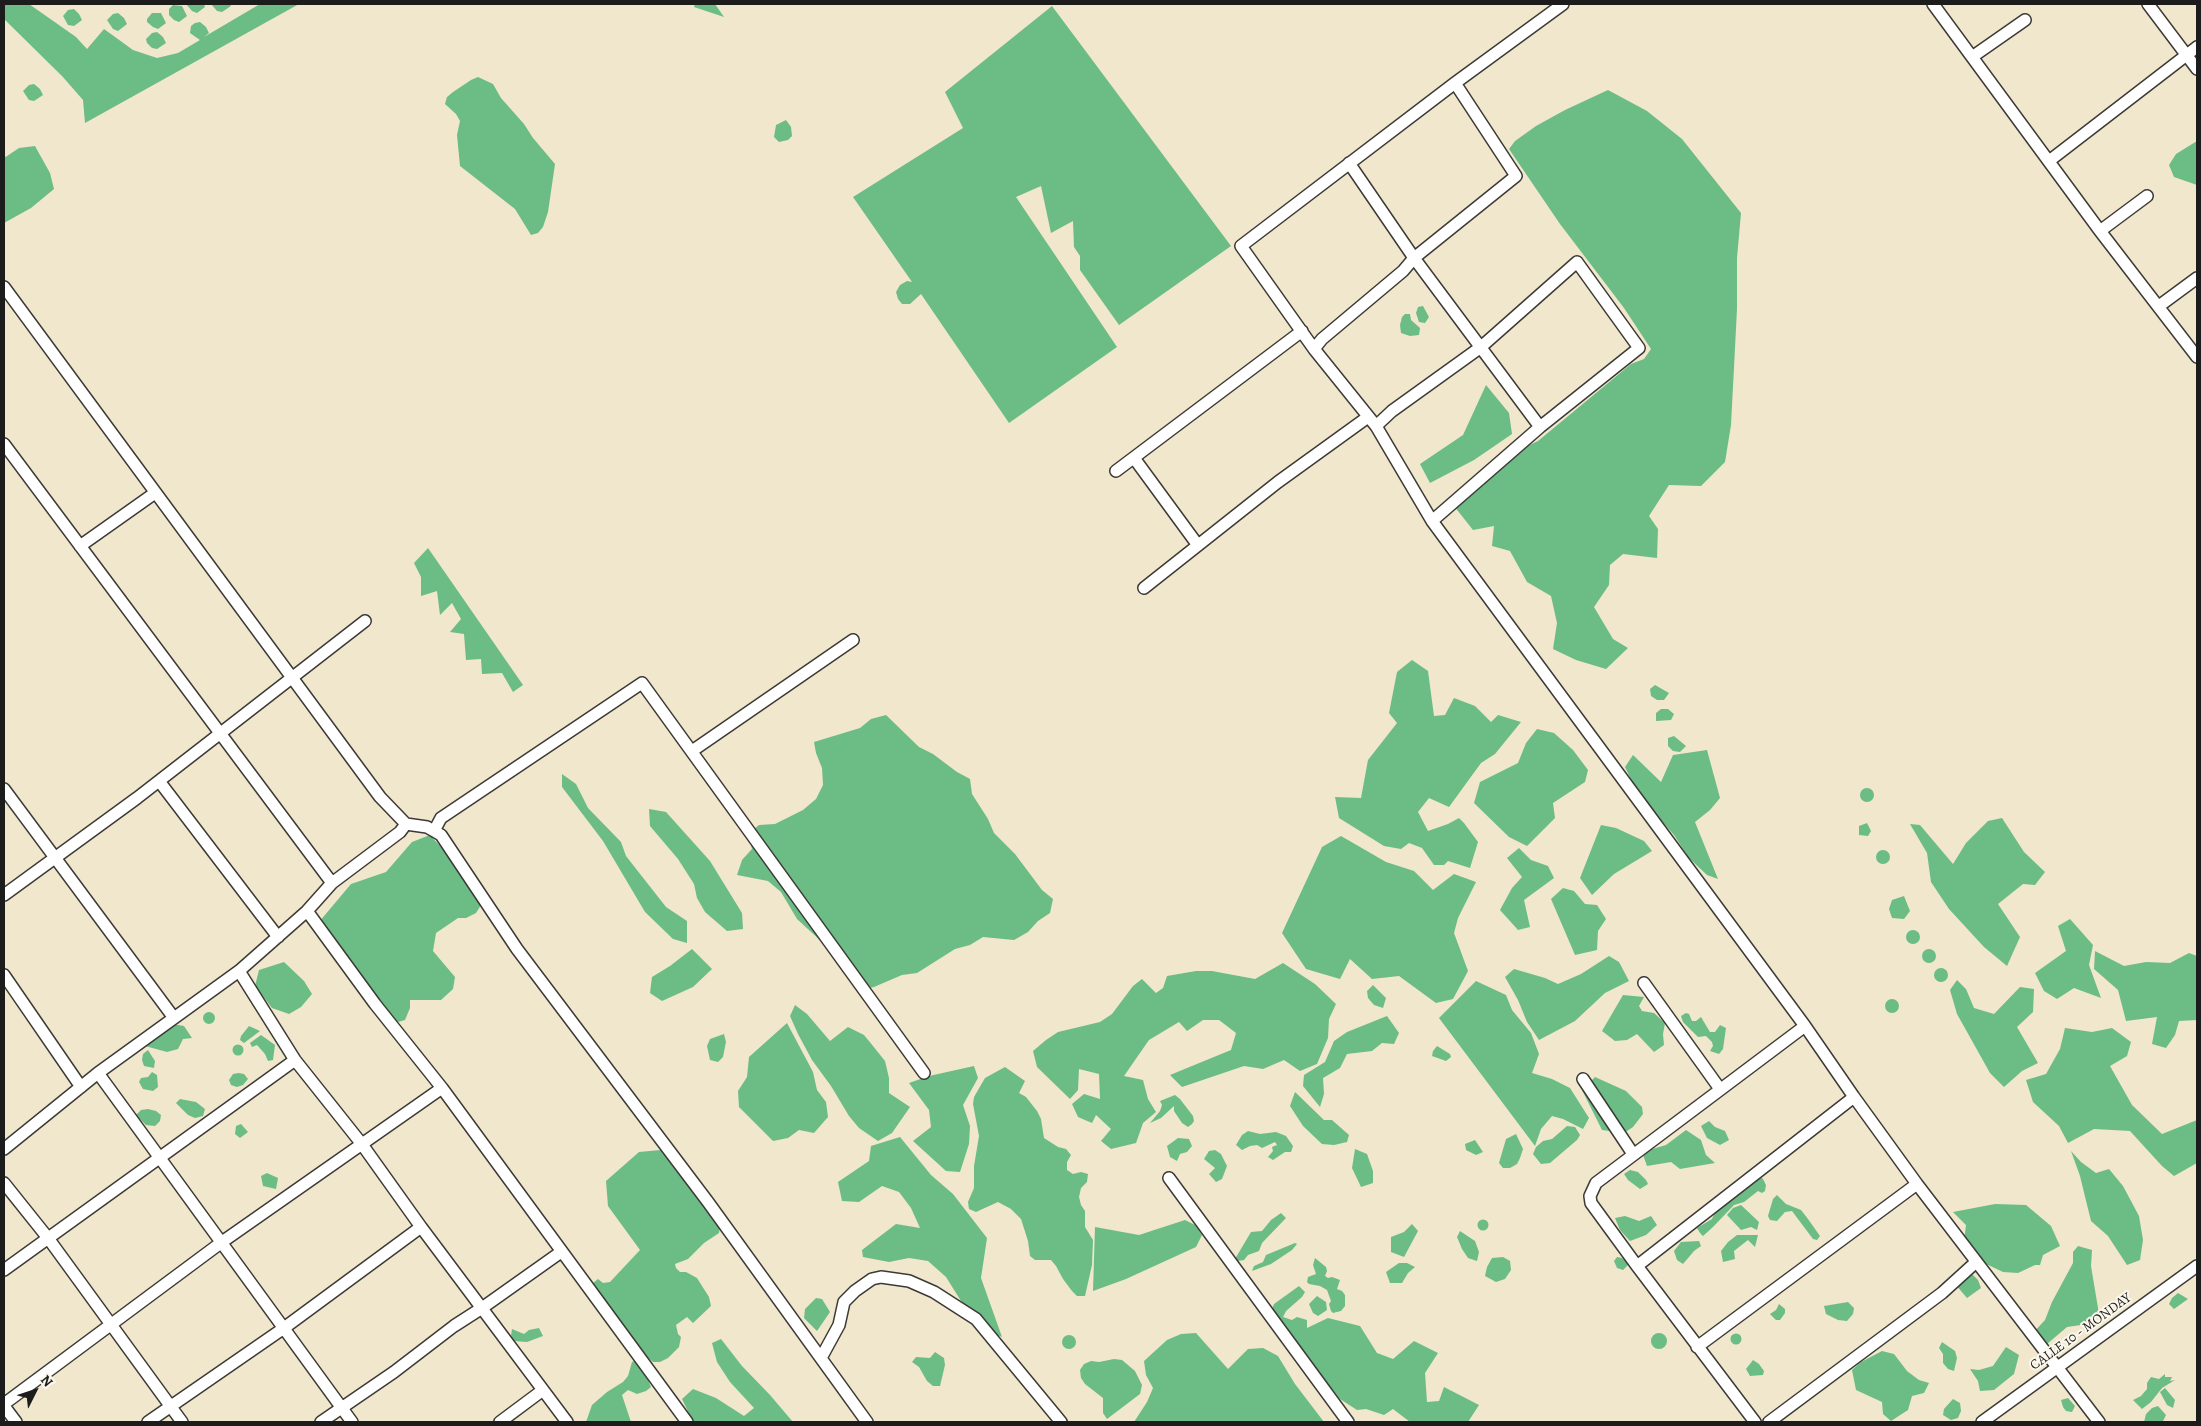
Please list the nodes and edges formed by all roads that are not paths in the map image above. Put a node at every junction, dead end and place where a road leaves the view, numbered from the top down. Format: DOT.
graph roads {
  1 [pos="1563,4"];
  2 [pos="1933,4"];
  3 [pos="2148,4"];
  4 [pos="2025,20"];
  5 [pos="2197,47"];
  6 [pos="2187,56"];
  7 [pos="1972,57"];
  8 [pos="2197,69"];
  9 [pos="1455,83"];
  10 [pos="2049,161"];
  11 [pos="1349,163"];
  12 [pos="2147,196"];
  13 [pos="2100,231"];
  14 [pos="1414,258"];
  15 [pos="2197,278"];
  16 [pos="4,286"];
  17 [pos="8,300"];
  18 [pos="2159,306"];
  19 [pos="1302,331"];
  20 [pos="1481,347"];
  21 [pos="1314,349"];
  22 [pos="2197,357"];
  23 [pos="1372,421"];
  24 [pos="1540,427"];
  25 [pos="4,444"];
  26 [pos="1134,458"];
  27 [pos="1116,472"];
  28 [pos="155,493"];
  29 [pos="1432,521"];
  30 [pos="1197,544"];
  31 [pos="80,546"];
  32 [pos="1144,588"];
  33 [pos="365,621"];
  34 [pos="853,640"];
  35 [pos="292,677"];
  36 [pos="220,734"];
  37 [pos="692,751"];
  38 [pos="158,782"];
  39 [pos="4,790"];
  40 [pos="406,824"];
  41 [pos="434,831"];
  42 [pos="54,859"];
  43 [pos="332,883"];
  44 [pos="4,894"];
  45 [pos="307,911"];
  46 [pos="278,936"];
  47 [pos="239,971"];
  48 [pos="4,975"];
  49 [pos="1644,983"];
  50 [pos="174,1018"];
  51 [pos="1805,1026"];
  52 [pos="296,1060"];
  53 [pos="924,1072"];
  54 [pos="98,1073"];
  55 [pos="1583,1079"];
  56 [pos="81,1087"];
  57 [pos="442,1088"];
  58 [pos="1720,1089"];
  59 [pos="1854,1097"];
  60 [pos="361,1143"];
  61 [pos="4,1148"];
  62 [pos="1633,1154"];
  63 [pos="160,1157"];
  64 [pos="1169,1178"];
  65 [pos="4,1183"];
  66 [pos="1917,1184"];
  67 [pos="420,1227"];
  68 [pos="48,1238"];
  69 [pos="222,1242"];
  70 [pos="561,1252"];
  71 [pos="1975,1263"];
  72 [pos="1637,1266"];
  73 [pos="2197,1266"];
  74 [pos="4,1270"];
  75 [pos="482,1308"];
  76 [pos="110,1323"];
  77 [pos="284,1328"];
  78 [pos="1697,1347"];
  79 [pos="820,1358"];
  80 [pos="2058,1366"];
  81 [pos="543,1390"];
  82 [pos="4,1405"];
  83 [pos="170,1406"];
  84 [pos="341,1406"];
  85 [pos="16,1422"];
  86 [pos="148,1422"];
  87 [pos="182,1422"];
  88 [pos="321,1422"];
  89 [pos="352,1422"];
  90 [pos="500,1422"];
  91 [pos="567,1422"];
  92 [pos="687,1422"];
  93 [pos="867,1422"];
  94 [pos="1061,1422"];
  95 [pos="1348,1422"];
  96 [pos="1755,1422"];
  97 [pos="1769,1422"];
  98 [pos="1982,1422"];
  99 [pos="2099,1422"];
  1 -- 9 [label="street"];
  2 -- 7 [label="street"];
  3 -- 6 [label="street"];
  4 -- 7 [label="street"];
  5 -- 6 [label="street"];
  6 -- 8 [label="street"];
  6 -- 10 [label="street"];
  7 -- 10 [label="street"];
  9 -- 11 [label="street"];
  9 -- 14 [label="street"];
  10 -- 13 [label="street"];
  11 -- 14 [label="street"];
  11 -- 19 [label="street"];
  12 -- 13 [label="street"];
  13 -- 18 [label="street"];
  14 -- 20 [label="street"];
  14 -- 21 [label="street"];
  15 -- 18 [label="street"];
  16 -- 17 [label="street"];
  17 -- 28 [label="street"];
  18 -- 22 [label="street"];
  19 -- 21 [label="street"];
  19 -- 26 [label="street"];
  20 -- 23 [label="street"];
  20 -- 24 [label="street"];
  20 -- 24 [label="street"];
  21 -- 23 [label="street"];
  23 -- 29 [label="street"];
  23 -- 30 [label="street"];
  24 -- 29 [label="street"];
  25 -- 31 [label="street"];
  26 -- 27 [label="street"];
  26 -- 30 [label="street"];
  28 -- 31 [label="street"];
  28 -- 35 [label="street"];
  29 -- 51 [label="street"];
  30 -- 32 [label="street"];
  31 -- 36 [label="street"];
  33 -- 35 [label="street"];
  34 -- 37 [label="street"];
  35 -- 36 [label="street"];
  35 -- 40 [label="street"];
  36 -- 38 [label="street"];
  36 -- 43 [label="street"];
  37 -- 41 [label="street"];
  37 -- 53 [label="street"];
  38 -- 42 [label="street"];
  38 -- 46 [label="street"];
  39 -- 42 [label="street"];
  40 -- 41 [label="street"];
  40 -- 43 [label="street"];
  41 -- 79 [label="street"];
  42 -- 44 [label="street"];
  42 -- 50 [label="street"];
  43 -- 45 [label="street"];
  45 -- 46 [label="street"];
  45 -- 57 [label="street"];
  46 -- 47 [label="street"];
  47 -- 50 [label="street"];
  47 -- 52 [label="street"];
  48 -- 56 [label="street"];
  49 -- 58 [label="street"];
  50 -- 54 [label="street"];
  51 -- 58 [label="street"];
  51 -- 59 [label="street"];
  52 -- 60 [label="street"];
  52 -- 63 [label="street"];
  54 -- 56 [label="street"];
  54 -- 63 [label="street"];
  55 -- 62 [label="street"];
  56 -- 61 [label="street"];
  57 -- 60 [label="street"];
  57 -- 70 [label="street"];
  58 -- 62 [label="street"];
  59 -- 66 [label="street"];
  59 -- 72 [label="street"];
  60 -- 67 [label="street"];
  60 -- 69 [label="street"];
  62 -- 72 [label="street"];
  63 -- 68 [label="street"];
  63 -- 69 [label="street"];
  64 -- 95 [label="street"];
  65 -- 68 [label="street"];
  66 -- 71 [label="street"];
  66 -- 78 [label="street"];
  67 -- 75 [label="street"];
  67 -- 77 [label="street"];
  68 -- 74 [label="street"];
  68 -- 76 [label="street"];
  69 -- 76 [label="street"];
  69 -- 77 [label="street"];
  70 -- 75 [label="street"];
  70 -- 92 [label="street"];
  71 -- 80 [label="street"];
  71 -- 97 [label="street"];
  72 -- 78 [label="street"];
  73 -- 80 [label="street, CALLE 10 - MONDAY"];
  75 -- 81 [label="street"];
  75 -- 84 [label="street"];
  76 -- 82 [label="street"];
  76 -- 83 [label="street"];
  77 -- 83 [label="street"];
  77 -- 84 [label="street"];
  78 -- 96 [label="street"];
  79 -- 93 [label="street"];
  79 -- 94 [label="street"];
  80 -- 98 [label="street, CALLE 10 - MONDAY"];
  80 -- 99 [label="street"];
  81 -- 90 [label="street"];
  81 -- 91 [label="street"];
  82 -- 85 [label="street"];
  83 -- 86 [label="street"];
  83 -- 87 [label="street"];
  84 -- 88 [label="street"];
  84 -- 89 [label="street"];
}
